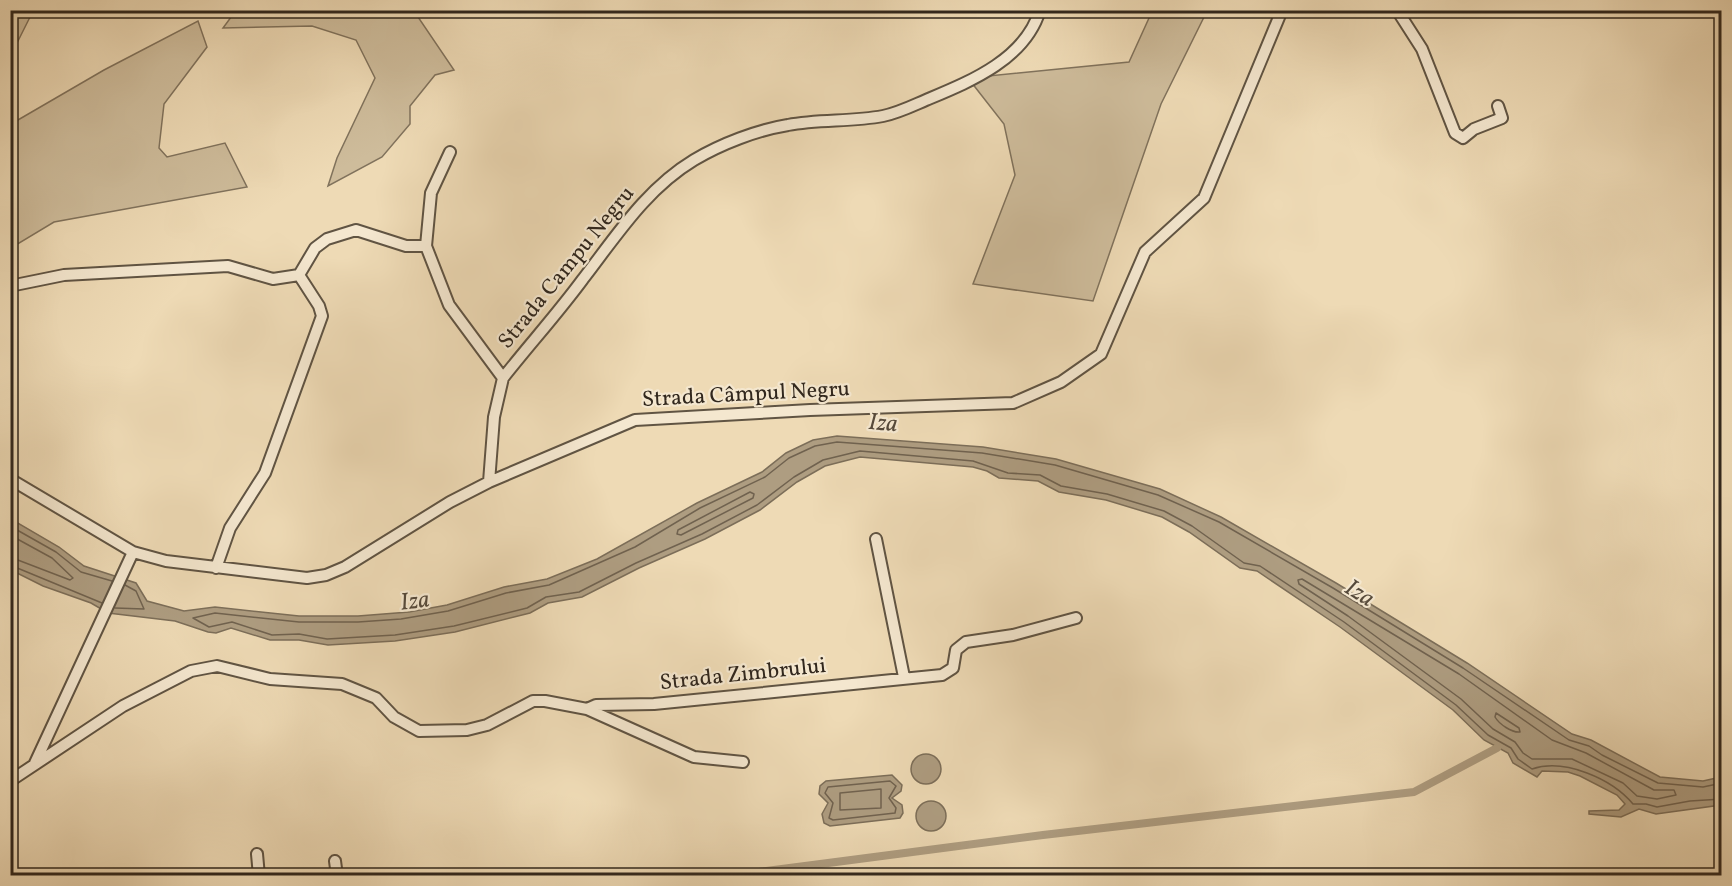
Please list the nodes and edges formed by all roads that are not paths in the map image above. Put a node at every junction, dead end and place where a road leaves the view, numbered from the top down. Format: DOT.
graph roads {
  1 [pos="1040,10"];
  2 [pos="1282,10"];
  3 [pos="1397,10"];
  4 [pos="1498,106"];
  5 [pos="450,152"];
  6 [pos="426,246"];
  7 [pos="299,275"];
  8 [pos="10,285"];
  9 [pos="503,378"];
  10 [pos="10,479"];
  11 [pos="489,482"];
  12 [pos="876,539"];
  13 [pos="134,552"];
  14 [pos="216,568"];
  15 [pos="1076,618"];
  16 [pos="904,677"];
  17 [pos="587,709"];
  18 [pos="743,762"];
  19 [pos="35,764"];
  20 [pos="10,781"];
  21 [pos="257,854"];
  22 [pos="335,861"];
  23 [pos="259,876"];
  24 [pos="337,876"];
  1 -- 9 [label="street, Strada Campu Negru"];
  2 -- 11 [label="street, Strada Câmpul Negru"];
  3 -- 4 [label="street"];
  5 -- 6 [label="street, Strada Campu Negru"];
  6 -- 7 [label="street"];
  6 -- 9 [label="street, Strada Campu Negru"];
  7 -- 8 [label="street"];
  7 -- 14 [label="street"];
  9 -- 11 [label="street, Strada Campu Negru"];
  10 -- 13 [label="street, Strada Câmpul Negru"];
  11 -- 14 [label="street, Strada Câmpul Negru"];
  12 -- 16 [label="street"];
  13 -- 14 [label="street, Strada Câmpul Negru"];
  13 -- 19 [label="street"];
  15 -- 16 [label="street, Strada Zimbrului"];
  16 -- 17 [label="street, Strada Zimbrului"];
  17 -- 18 [label="street, Strada Zimbrului"];
  17 -- 19 [label="street, Strada Zimbrului"];
  19 -- 20 [label="street, Strada Zimbrului"];
  21 -- 23 [label="street"];
  22 -- 24 [label="street"];
}
